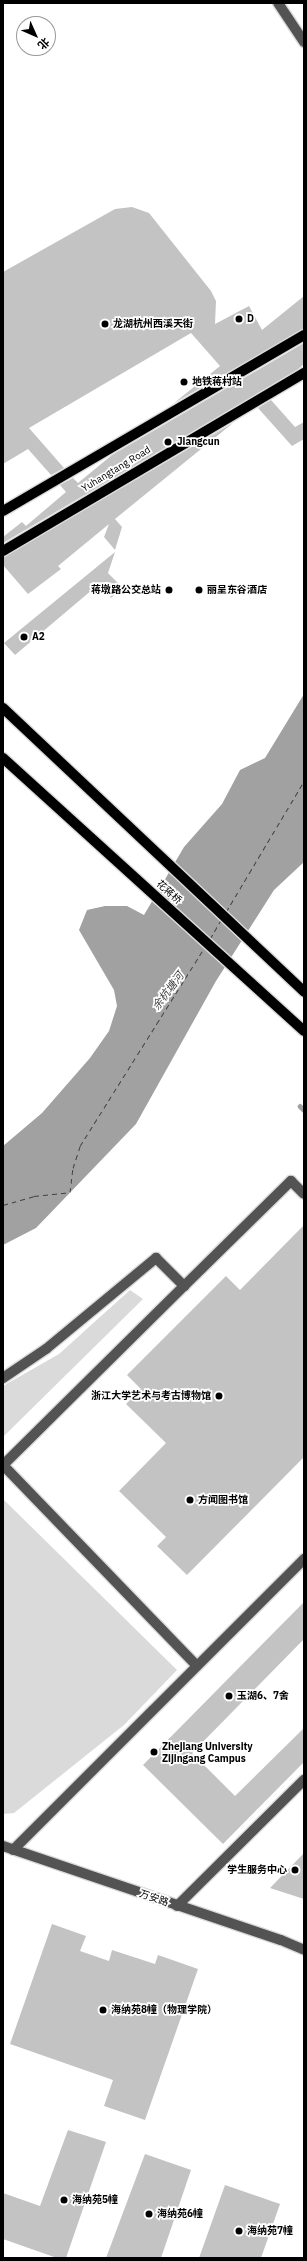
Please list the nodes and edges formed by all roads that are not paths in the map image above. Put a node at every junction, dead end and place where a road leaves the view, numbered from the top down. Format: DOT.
graph roads {
  1 [pos="278,3"];
  2 [pos="304,42"];
  3 [pos="304,336"];
  4 [pos="304,373"];
  5 [pos="3,511"];
  6 [pos="3,551"];
  7 [pos="3,708"];
  8 [pos="3,758"];
  9 [pos="304,992"];
  10 [pos="304,1031"];
  11 [pos="304,1194"];
  12 [pos="184,1286"];
  13 [pos="3,1378"];
  14 [pos="304,1559"];
  15 [pos="197,1666"];
  16 [pos="304,1780"];
  17 [pos="3,1846"];
  18 [pos="13,1850"];
  19 [pos="177,1906"];
  20 [pos="304,1950"];
  1 -- 2 [label="street"];
  3 -- 5 [label="main road"];
  4 -- 6 [label="main road, Yuhangtang Road"];
  7 -- 9 [label="main road, 花蒋桥"];
  8 -- 10 [label="main road, 花蒋桥"];
  11 -- 12 [label="street"];
  12 -- 13 [label="street"];
  12 -- 15 [label="street"];
  14 -- 15 [label="street"];
  15 -- 18 [label="street"];
  16 -- 19 [label="street"];
  17 -- 18 [label="street, 万安路"];
  18 -- 19 [label="street, 万安路"];
  19 -- 20 [label="street, 万安路"];
}
